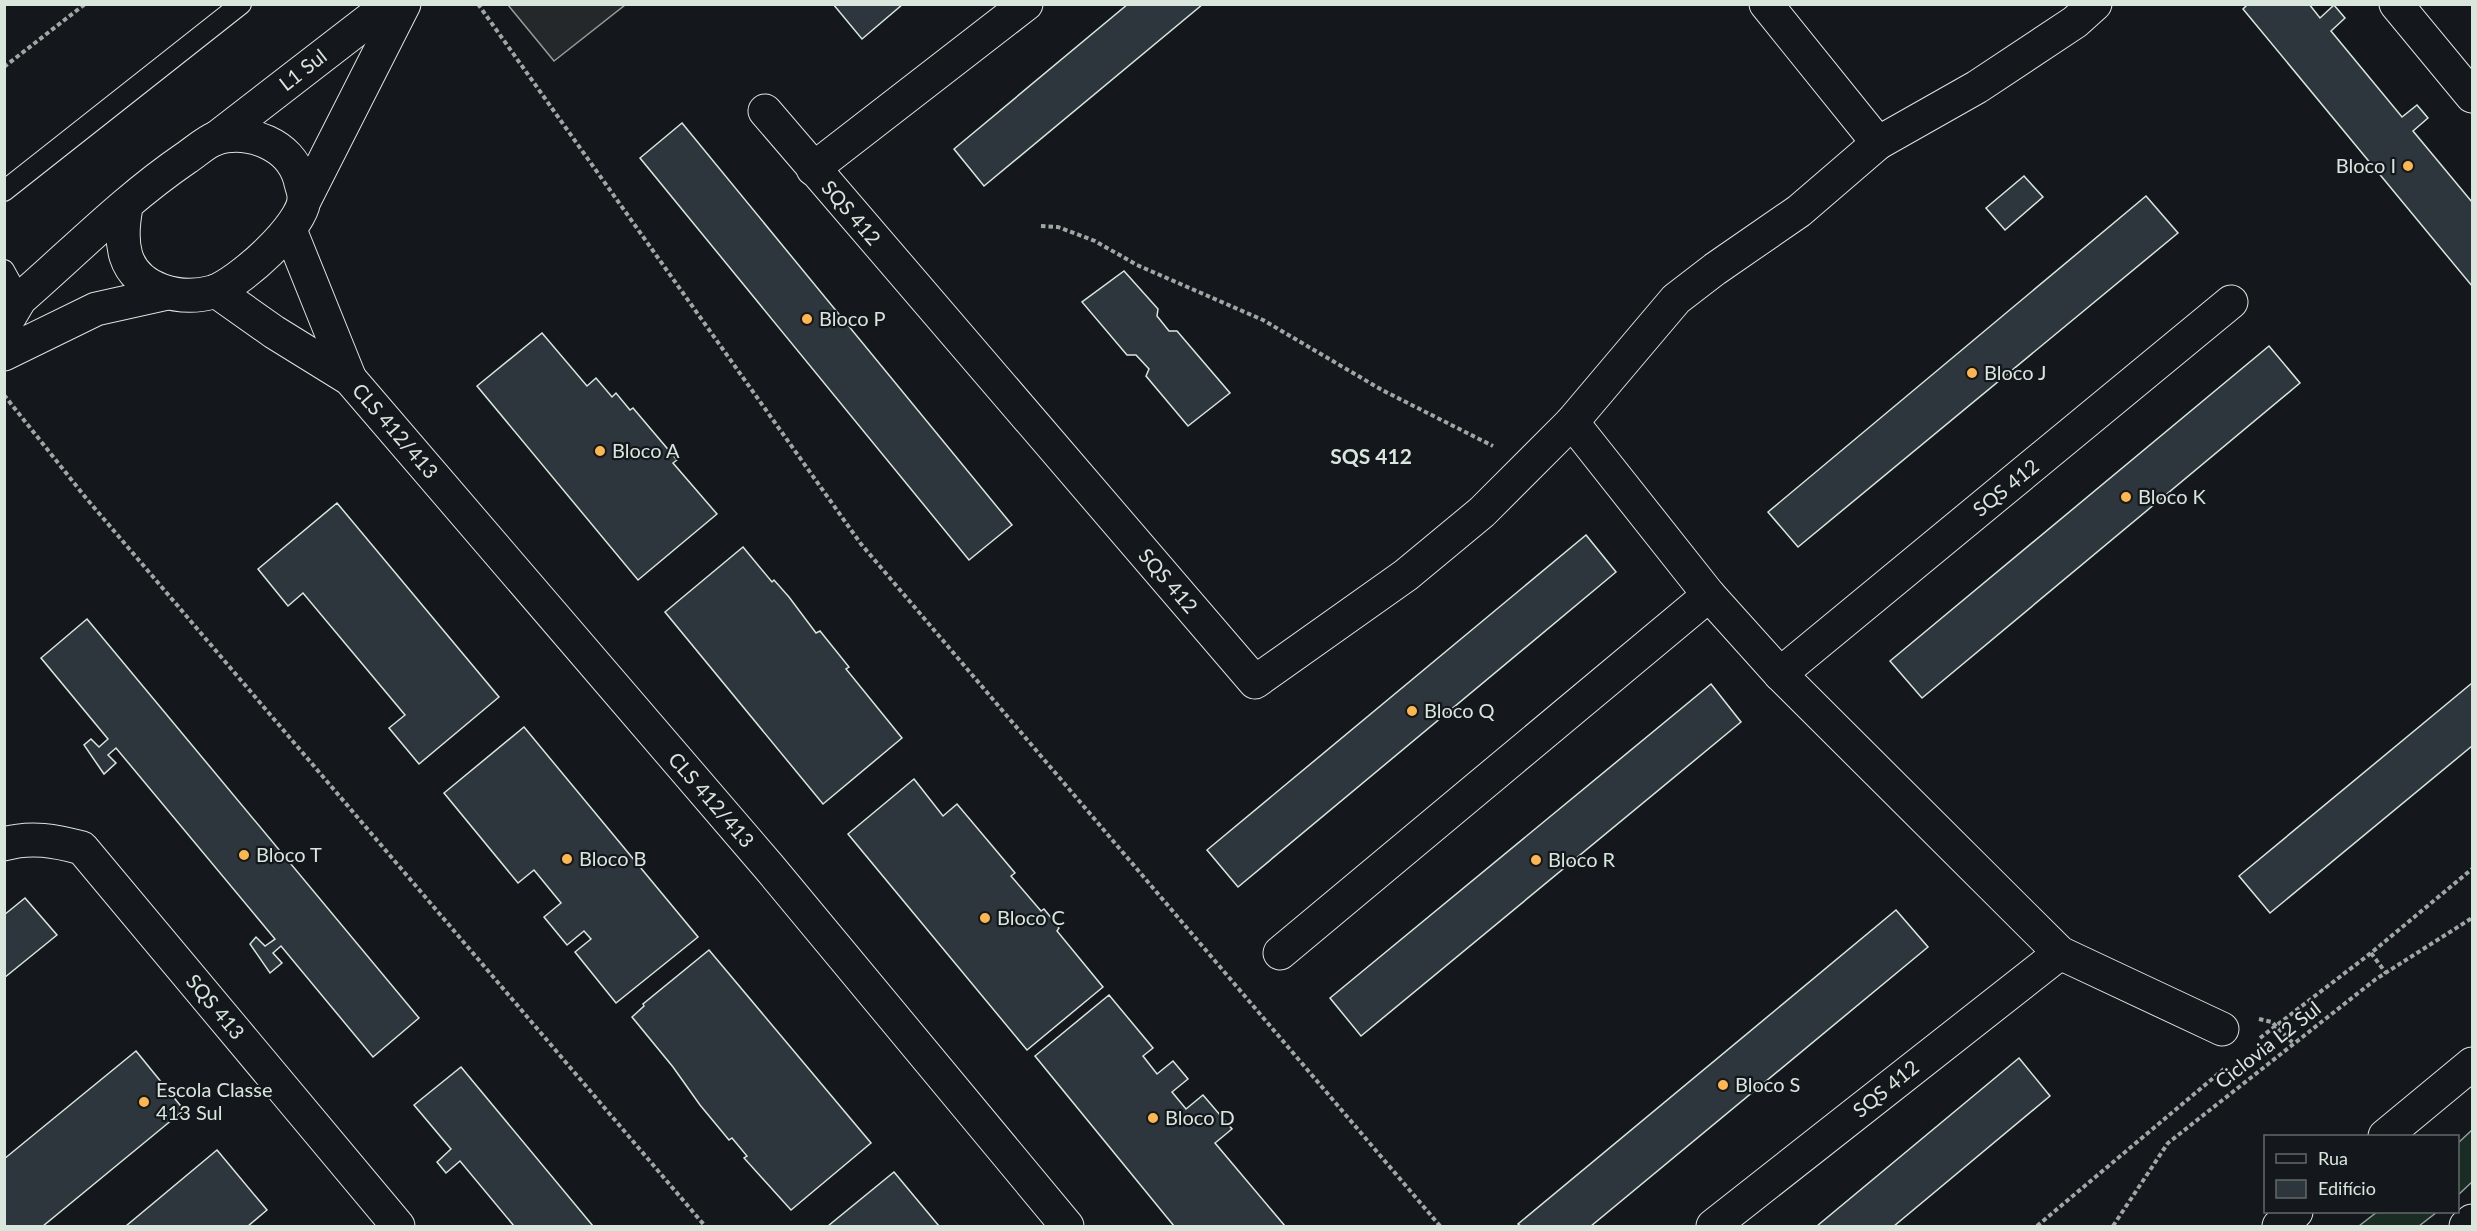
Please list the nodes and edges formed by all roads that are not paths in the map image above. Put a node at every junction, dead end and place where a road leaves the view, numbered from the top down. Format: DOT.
graph roads {
  1 [pos="241,4"];
  2 [pos="1026,4"];
  3 [pos="1766,4"];
  4 [pos="2095,4"];
  5 [pos="2396,4"];
  6 [pos="389,6"];
  7 [pos="2472,96"];
  8 [pos="765,111"];
  9 [pos="214,139"];
  10 [pos="1878,144"];
  11 [pos="813,169"];
  12 [pos="4,191"];
  13 [pos="305,199"];
  14 [pos="126,207"];
  15 [pos="290,230"];
  16 [pos="4,270"];
  17 [pos="216,291"];
  18 [pos="168,294"];
  19 [pos="2231,302"];
  20 [pos="12,312"];
  21 [pos="4,354"];
  22 [pos="350,379"];
  23 [pos="1572,422"];
  24 [pos="1709,595"];
  25 [pos="1780,674"];
  26 [pos="4,844"];
  27 [pos="1280,953"];
  28 [pos="2060,953"];
  29 [pos="2222,1029"];
  30 [pos="2472,1064"];
  31 [pos="2387,1135"];
  32 [pos="2295,1213"];
  33 [pos="2472,1221"];
  34 [pos="398,1227"];
  35 [pos="1067,1227"];
  36 [pos="1713,1227"];
  37 [pos="2278,1227"];
  38 [pos="2466,1227"];
  1 -- 12 [label="lane"];
  2 -- 11 [label="street, SQS 412"];
  3 -- 10 [label="street"];
  4 -- 10 [label="street, SQS 412"];
  5 -- 7 [label="street"];
  6 -- 9 [label="street, L1 Sul"];
  6 -- 13 [label="street, L1 Sul"];
  8 -- 11 [label="street, SQS 412"];
  9 -- 13 [label="street"];
  9 -- 14 [label="street"];
  10 -- 23 [label="street, SQS 412"];
  11 -- 23 [label="street, SQS 412"];
  13 -- 15 [label="street"];
  14 -- 18 [label="street"];
  14 -- 20 [label="street"];
  15 -- 17 [label="street"];
  15 -- 22 [label="street, CLS 412/413"];
  16 -- 20 [label="lane"];
  17 -- 18 [label="street"];
  17 -- 22 [label="street, CLS 412/413"];
  18 -- 21 [label="street"];
  19 -- 25 [label="street, SQS 412"];
  22 -- 35 [label="street, CLS 412/413"];
  23 -- 24 [label="street"];
  24 -- 25 [label="street"];
  24 -- 27 [label="street"];
  25 -- 28 [label="street"];
  26 -- 34 [label="street, SQS 413"];
  28 -- 29 [label="street"];
  28 -- 36 [label="street, SQS 412"];
  30 -- 31 [label="street"];
  32 -- 37 [label="street"];
  33 -- 38 [label="street"];
}
